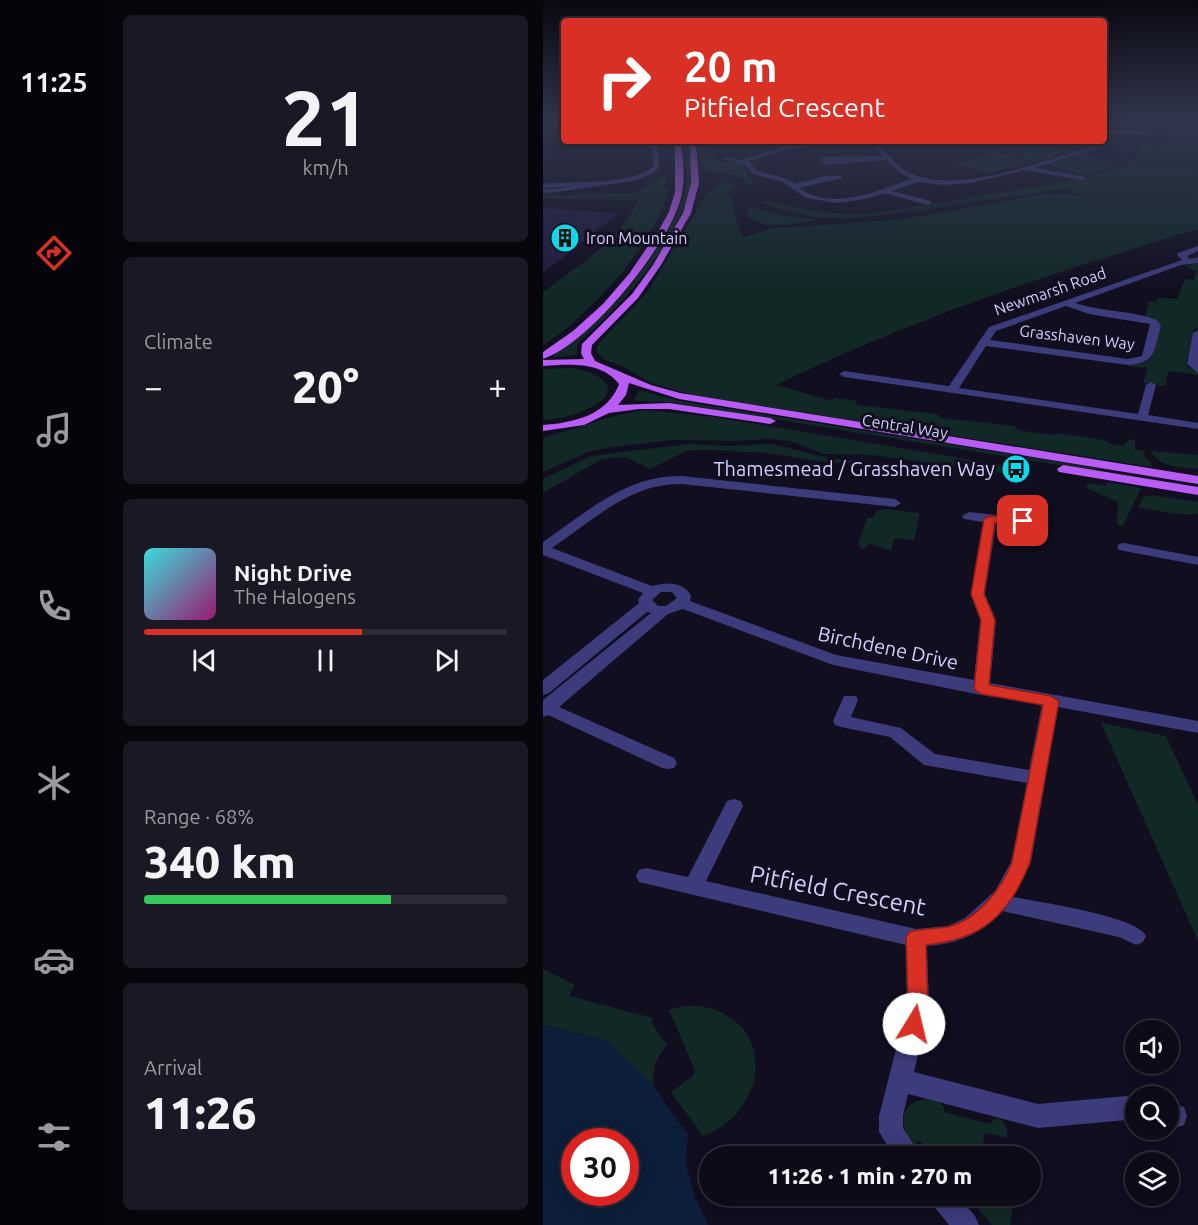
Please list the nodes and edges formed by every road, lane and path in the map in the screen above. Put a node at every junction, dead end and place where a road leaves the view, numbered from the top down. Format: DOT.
graph roads {
  1 [pos="624,179"];
  2 [pos="679,179"];
  3 [pos="695,179"];
  4 [pos="782,179"];
  5 [pos="919,179"];
  6 [pos="923,179"];
  7 [pos="975,179"];
  8 [pos="821,181"];
  9 [pos="581,185"];
  10 [pos="543,186"];
  11 [pos="797,186"];
  12 [pos="885,191"];
  13 [pos="543,192"];
  14 [pos="928,203"];
  15 [pos="1198,248"];
  16 [pos="1193,260"];
  17 [pos="1066,303"];
  18 [pos="1198,333"];
  19 [pos="982,342"];
  20 [pos="543,356"];
  21 [pos="543,363"];
  22 [pos="591,363"];
  23 [pos="1198,370"];
  24 [pos="617,373"];
  25 [pos="844,374"];
  26 [pos="1152,385"];
  27 [pos="952,390"];
  28 [pos="606,410"];
  29 [pos="1142,418"];
  30 [pos="1198,426"];
  31 [pos="545,429"];
  32 [pos="1198,480"];
  33 [pos="1198,491"];
  34 [pos="895,503"];
  35 [pos="969,516"];
  36 [pos="990,519"];
  37 [pos="1040,523"];
  38 [pos="1123,547"];
  39 [pos="543,549"];
  40 [pos="1198,561"];
  41 [pos="649,598"];
  42 [pos="682,603"];
  43 [pos="663,611"];
  44 [pos="543,689"];
  45 [pos="981,689"];
  46 [pos="850,700"];
  47 [pos="1051,701"];
  48 [pos="544,708"];
  49 [pos="1198,727"];
  50 [pos="667,763"];
  51 [pos="1037,778"];
  52 [pos="734,806"];
  53 [pos="646,876"];
  54 [pos="693,887"];
  55 [pos="999,902"];
  56 [pos="1136,936"];
  57 [pos="916,938"];
  58 [pos="900,1080"];
  59 [pos="1125,1108"];
  60 [pos="902,1146"];
  61 [pos="950,1206"];
  62 [pos="966,1225"];
  1 -- 9 [label="street"];
  2 -- 20 [label="main road"];
  3 -- 22 [label="main road"];
  4 -- 11 [label="street"];
  5 -- 12 [label="street"];
  6 -- 7 [label="street"];
  8 -- 11 [label="street"];
  9 -- 10 [label="street"];
  9 -- 13 [label="street"];
  11 -- 12 [label="street"];
  12 -- 14 [label="street"];
  15 -- 16 [label="street, Newmarsh Road"];
  16 -- 17 [label="street, Newmarsh Road"];
  17 -- 19 [label="street, Newmarsh Road"];
  17 -- 19 [label="street, Grasshaven Way"];
  18 -- 23 [label="street"];
  19 -- 27 [label="street, Newmarsh Road"];
  21 -- 22 [label="main road, Central Way"];
  22 -- 24 [label="main road, Central Way"];
  24 -- 28 [label="main road"];
  24 -- 32 [label="main road, Central Way"];
  25 -- 27 [label="street"];
  26 -- 29 [label="street"];
  27 -- 29 [label="street"];
  28 -- 31 [label="main road, Central Way"];
  28 -- 33 [label="main road, Central Way"];
  29 -- 30 [label="street"];
  34 -- 39 [label="street"];
  35 -- 36 [label="street"];
  36 -- 37 [label="street"];
  36 -- 45 [label="street"];
  38 -- 40 [label="street"];
  39 -- 41 [label="street, Birchdene Drive"];
  41 -- 42 [label="street, Birchdene Drive"];
  41 -- 43 [label="street, Birchdene Drive"];
  41 -- 44 [label="street"];
  42 -- 43 [label="street"];
  42 -- 45 [label="street, Birchdene Drive"];
  43 -- 48 [label="street"];
  45 -- 47 [label="street, Birchdene Drive"];
  46 -- 51 [label="street"];
  47 -- 49 [label="street, Birchdene Drive"];
  47 -- 51 [label="street, Pitfield Crescent"];
  48 -- 50 [label="street"];
  51 -- 55 [label="street, Pitfield Crescent"];
  52 -- 54 [label="street"];
  53 -- 54 [label="street, Pitfield Crescent"];
  54 -- 57 [label="street, Pitfield Crescent"];
  55 -- 56 [label="street"];
  55 -- 57 [label="street, Pitfield Crescent"];
  57 -- 58 [label="street"];
  58 -- 59 [label="street"];
  58 -- 60 [label="street"];
  61 -- 62 [label="street"];
}
